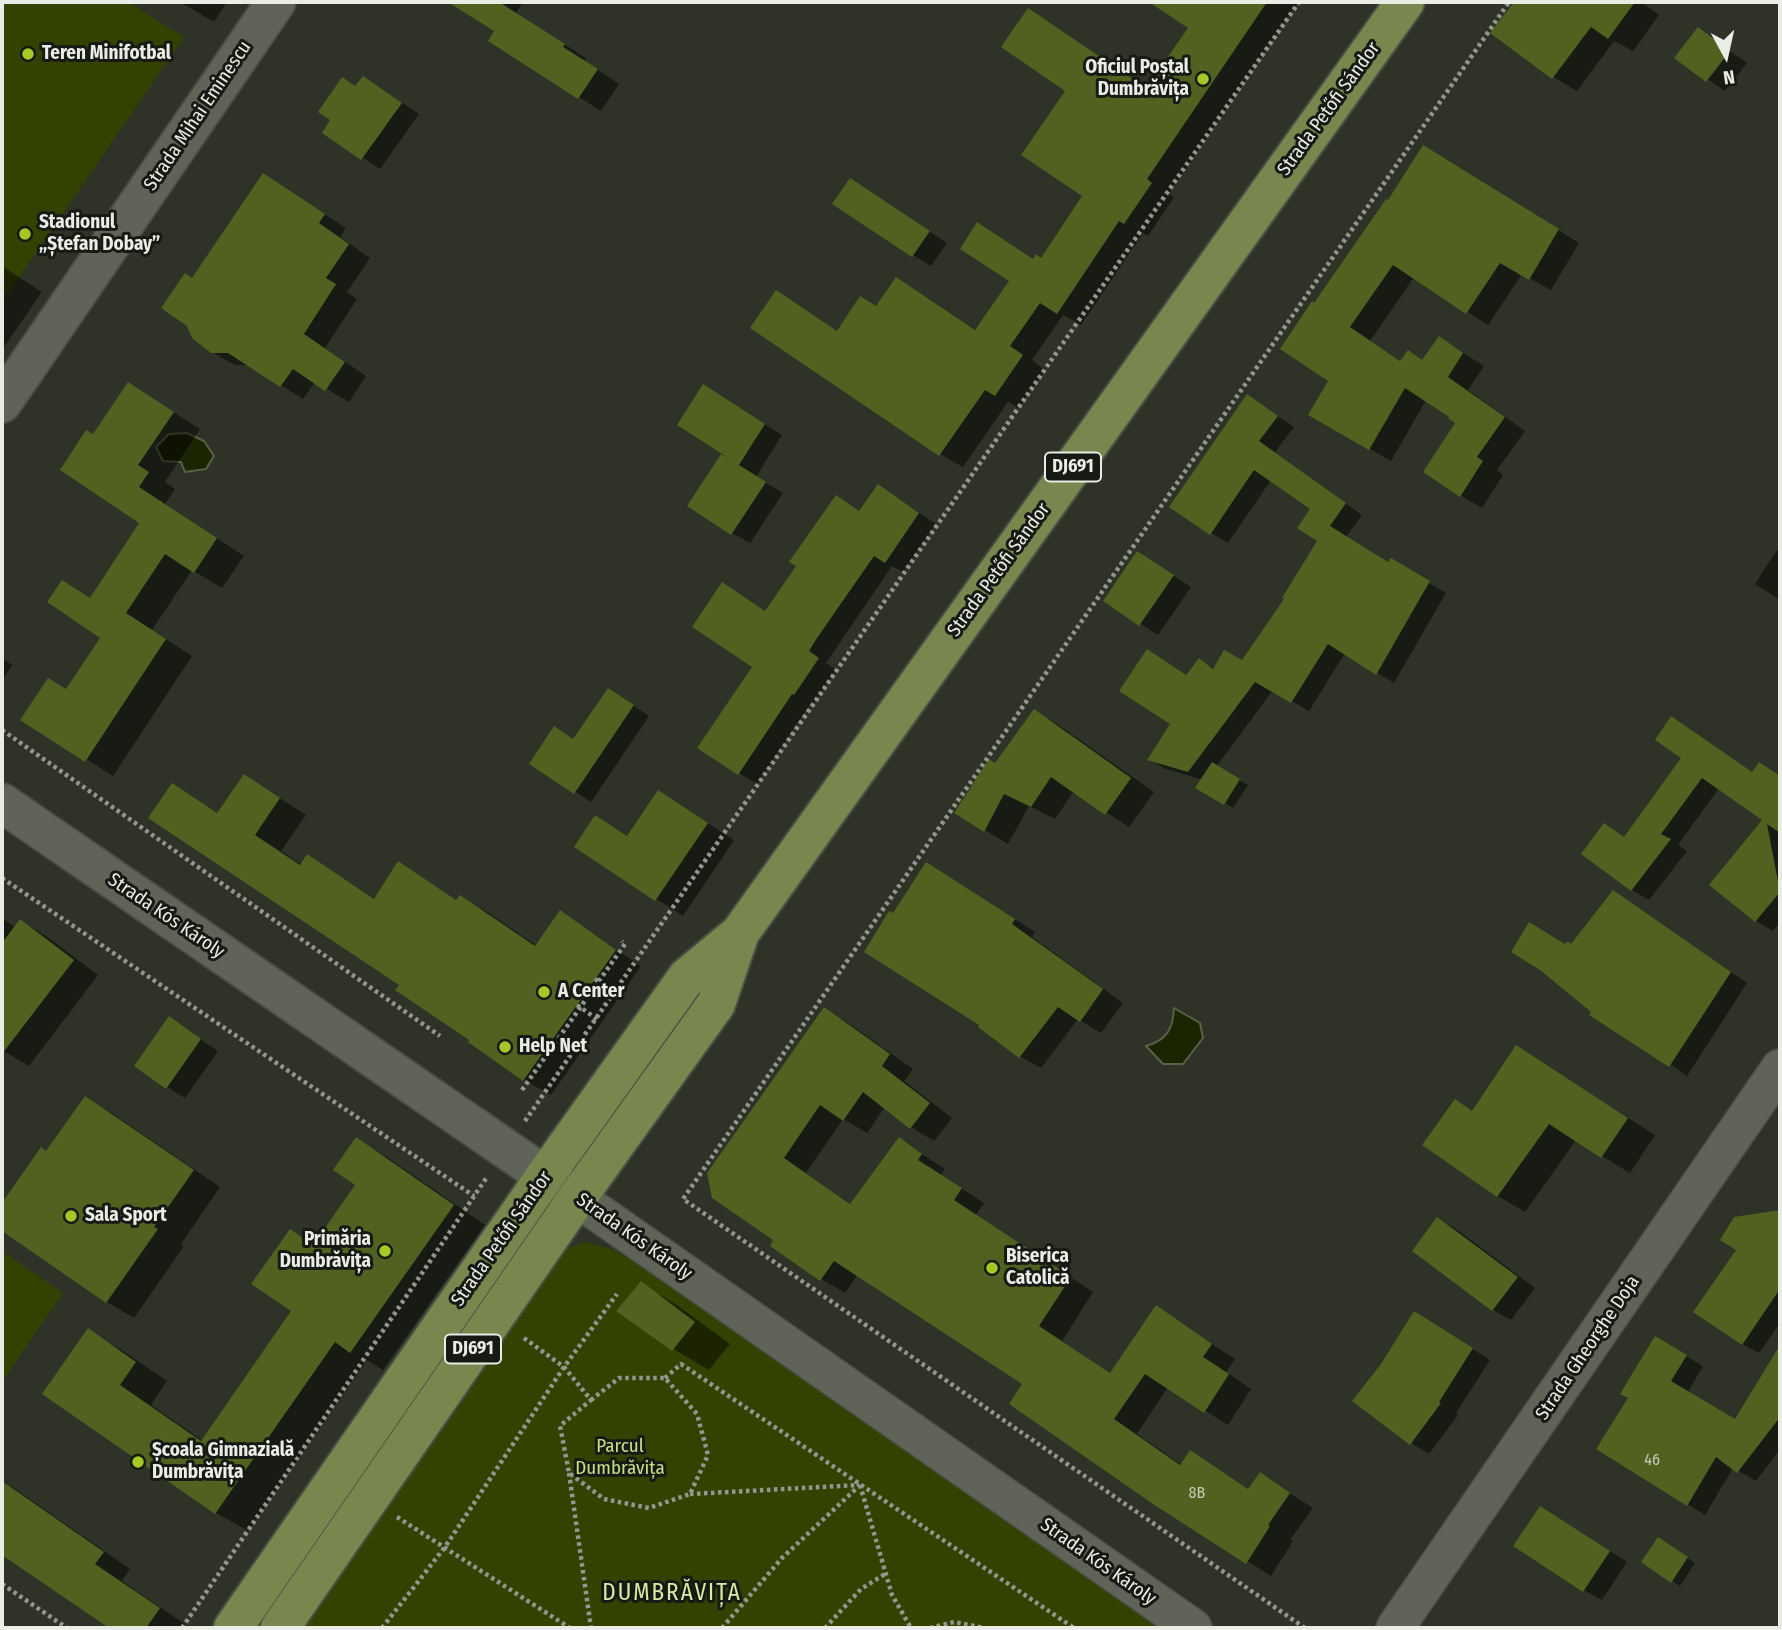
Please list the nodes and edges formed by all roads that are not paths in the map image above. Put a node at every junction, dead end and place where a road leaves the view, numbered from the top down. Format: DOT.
graph roads {
  1 [pos="276,2"];
  2 [pos="1405,2"];
  3 [pos="2,403"];
  4 [pos="2,803"];
  5 [pos="740,933"];
  6 [pos="1780,1068"];
  7 [pos="545,1176"];
  8 [pos="578,1198"];
  9 [pos="233,1628"];
  10 [pos="280,1628"];
  11 [pos="1193,1628"];
  12 [pos="1395,1628"];
  1 -- 3 [label="street, Strada Mihai Eminescu"];
  2 -- 5 [label="main road, Strada Petőfi Sándor / DJ691"];
  4 -- 7 [label="street, Strada Kós Károly"];
  5 -- 7 [label="main road, Strada Petőfi Sándor / DJ691"];
  5 -- 8 [label="main road, Strada Petőfi Sándor / DJ691"];
  6 -- 12 [label="street, Strada Gheorghe Doja"];
  7 -- 8 [label="street, Strada Kós Károly"];
  7 -- 9 [label="main road, Strada Petőfi Sándor / DJ691"];
  8 -- 10 [label="main road, Strada Petőfi Sándor / DJ691"];
  8 -- 11 [label="street, Strada Kós Károly"];
}
